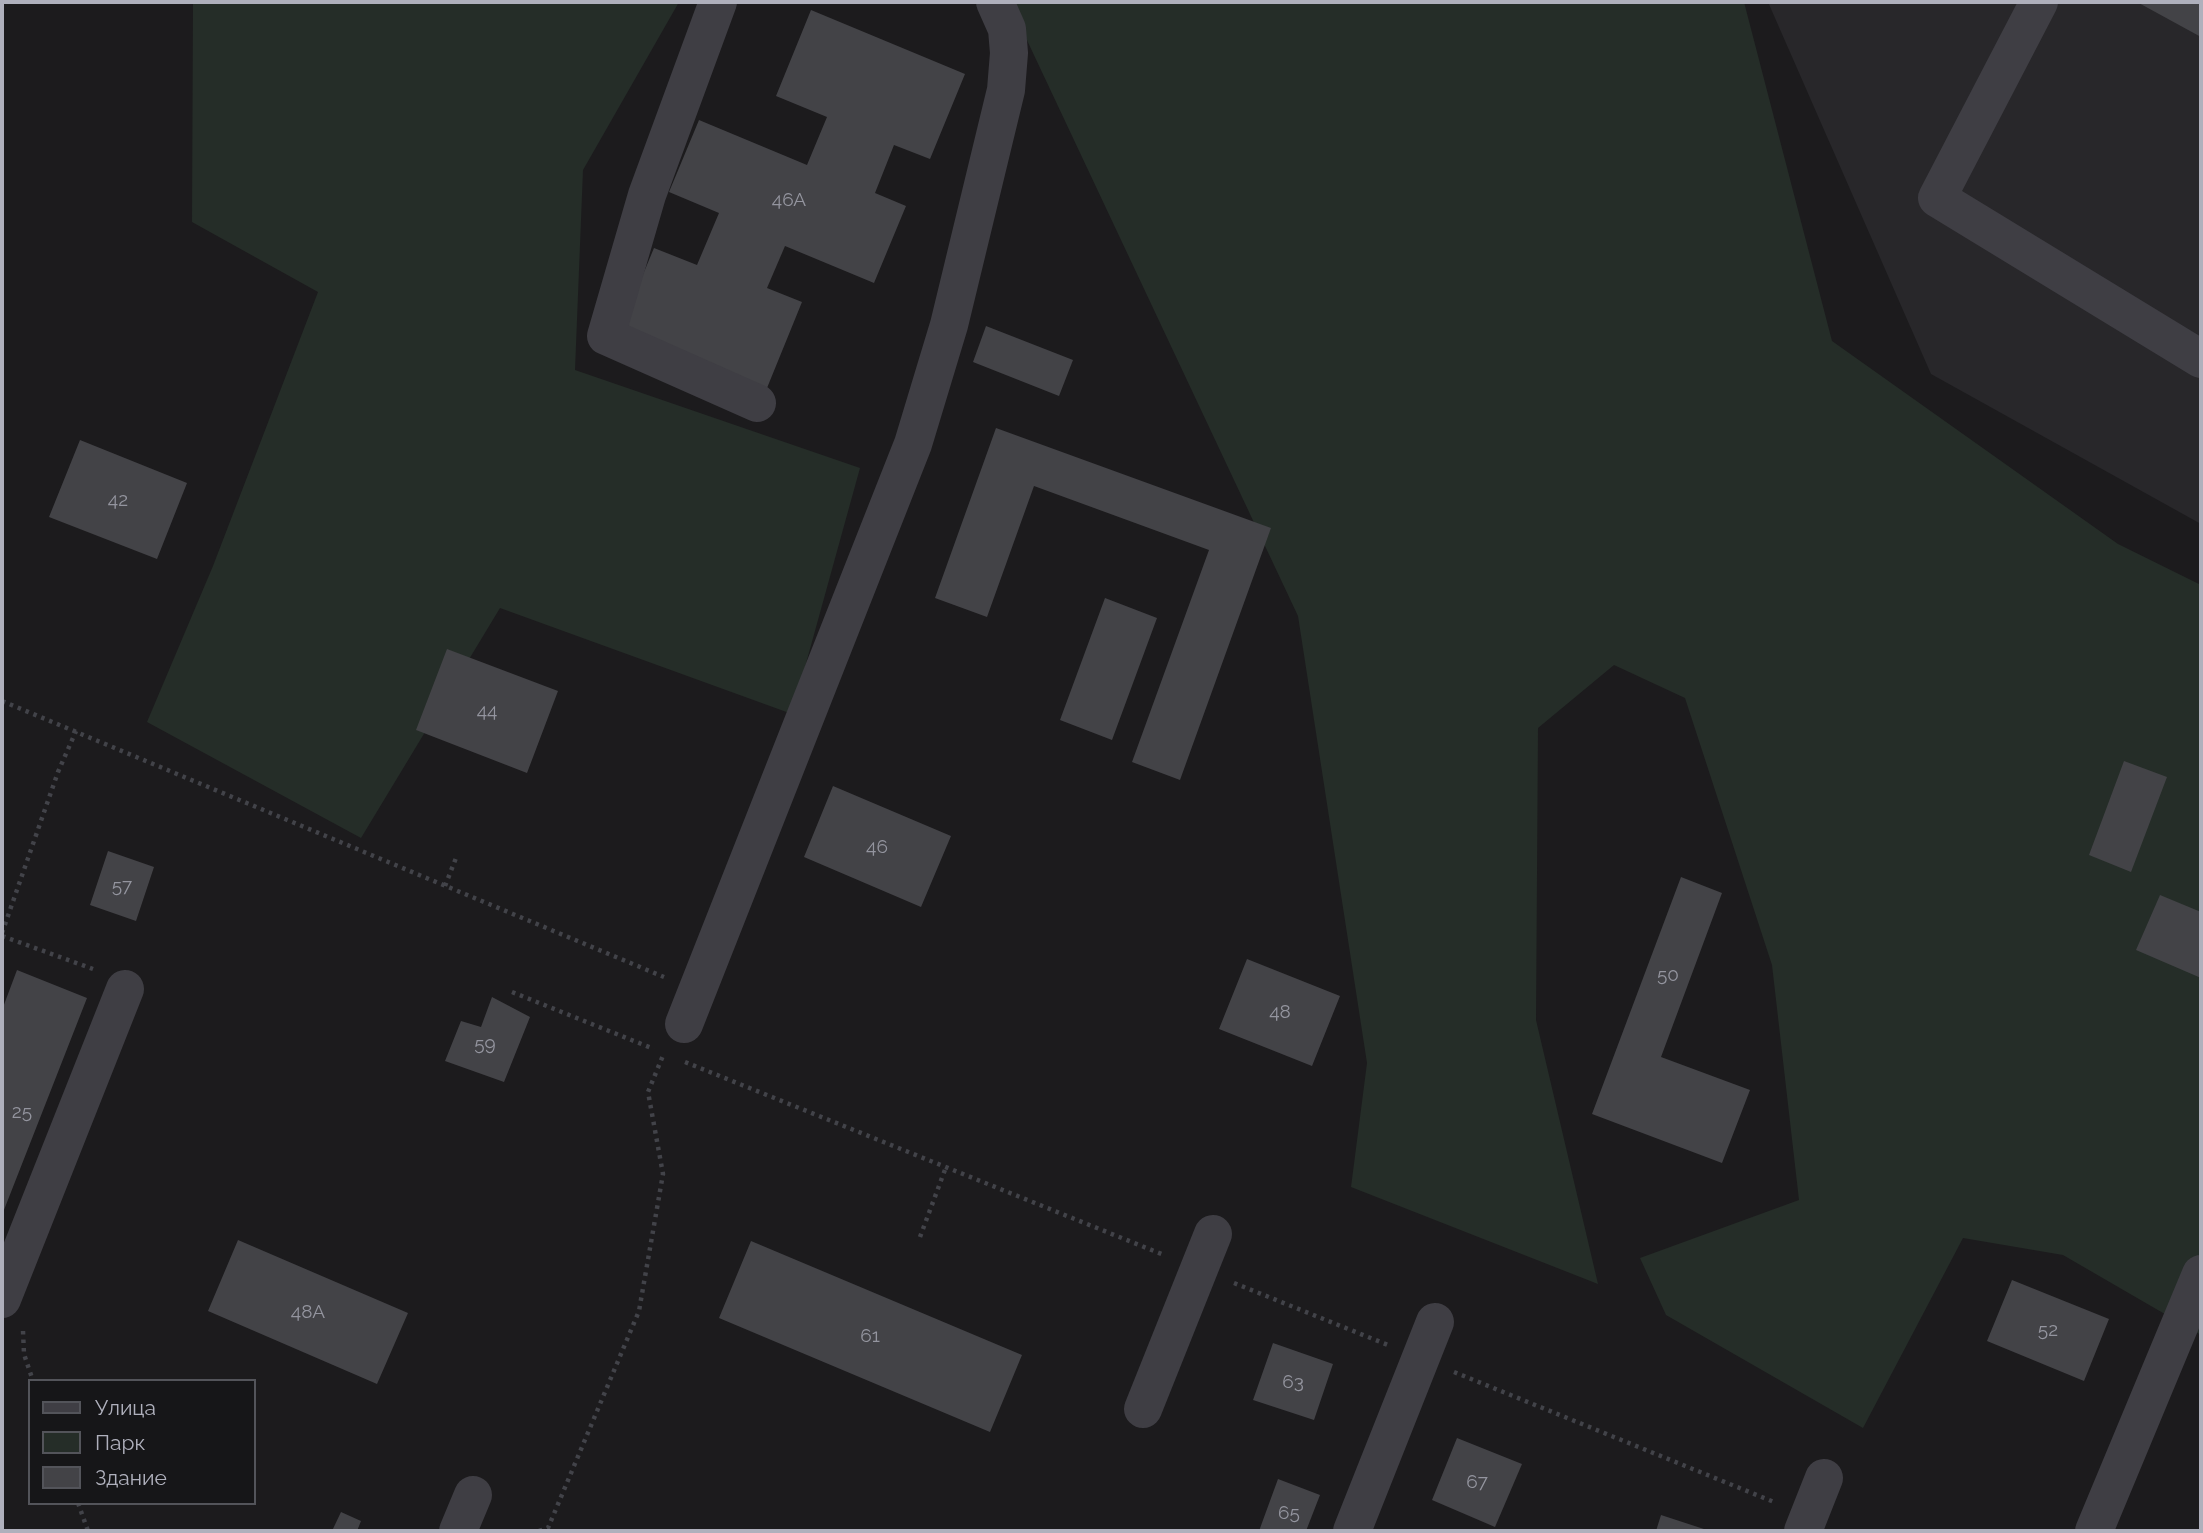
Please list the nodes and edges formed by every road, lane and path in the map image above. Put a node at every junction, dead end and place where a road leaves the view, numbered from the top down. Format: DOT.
graph roads {
  1 [pos="718,2"];
  2 [pos="995,2"];
  3 [pos="2039,2"];
  4 [pos="2201,359"];
  5 [pos="757,403"];
  6 [pos="2,701"];
  7 [pos="76,731"];
  8 [pos="456,858"];
  9 [pos="445,887"];
  10 [pos="2,934"];
  11 [pos="125,989"];
  12 [pos="682,1023"];
  13 [pos="946,1167"];
  14 [pos="1213,1234"];
  15 [pos="920,1237"];
  16 [pos="11,1255"];
  17 [pos="2201,1274"];
  18 [pos="2,1299"];
  19 [pos="1435,1322"];
  20 [pos="1143,1409"];
  21 [pos="1824,1478"];
  22 [pos="473,1495"];
  23 [pos="79,1505"];
  24 [pos="88,1531"];
  25 [pos="458,1531"];
  26 [pos="539,1531"];
  27 [pos="1352,1531"];
  28 [pos="1803,1531"];
  29 [pos="2094,1531"];
  1 -- 5 [label="street"];
  2 -- 12 [label="street"];
  3 -- 4 [label="street"];
  6 -- 7 [label="path"];
  7 -- 9 [label="path"];
  7 -- 10 [label="path"];
  8 -- 9 [label="path"];
  9 -- 12 [label="path"];
  10 -- 11 [label="path"];
  11 -- 16 [label="street"];
  12 -- 26 [label="path"];
  13 -- 15 [label="path"];
  14 -- 20 [label="street"];
  16 -- 18 [label="street"];
  17 -- 29 [label="street"];
  19 -- 27 [label="street"];
  21 -- 28 [label="street"];
  22 -- 25 [label="street"];
  23 -- 24 [label="path"];
}
